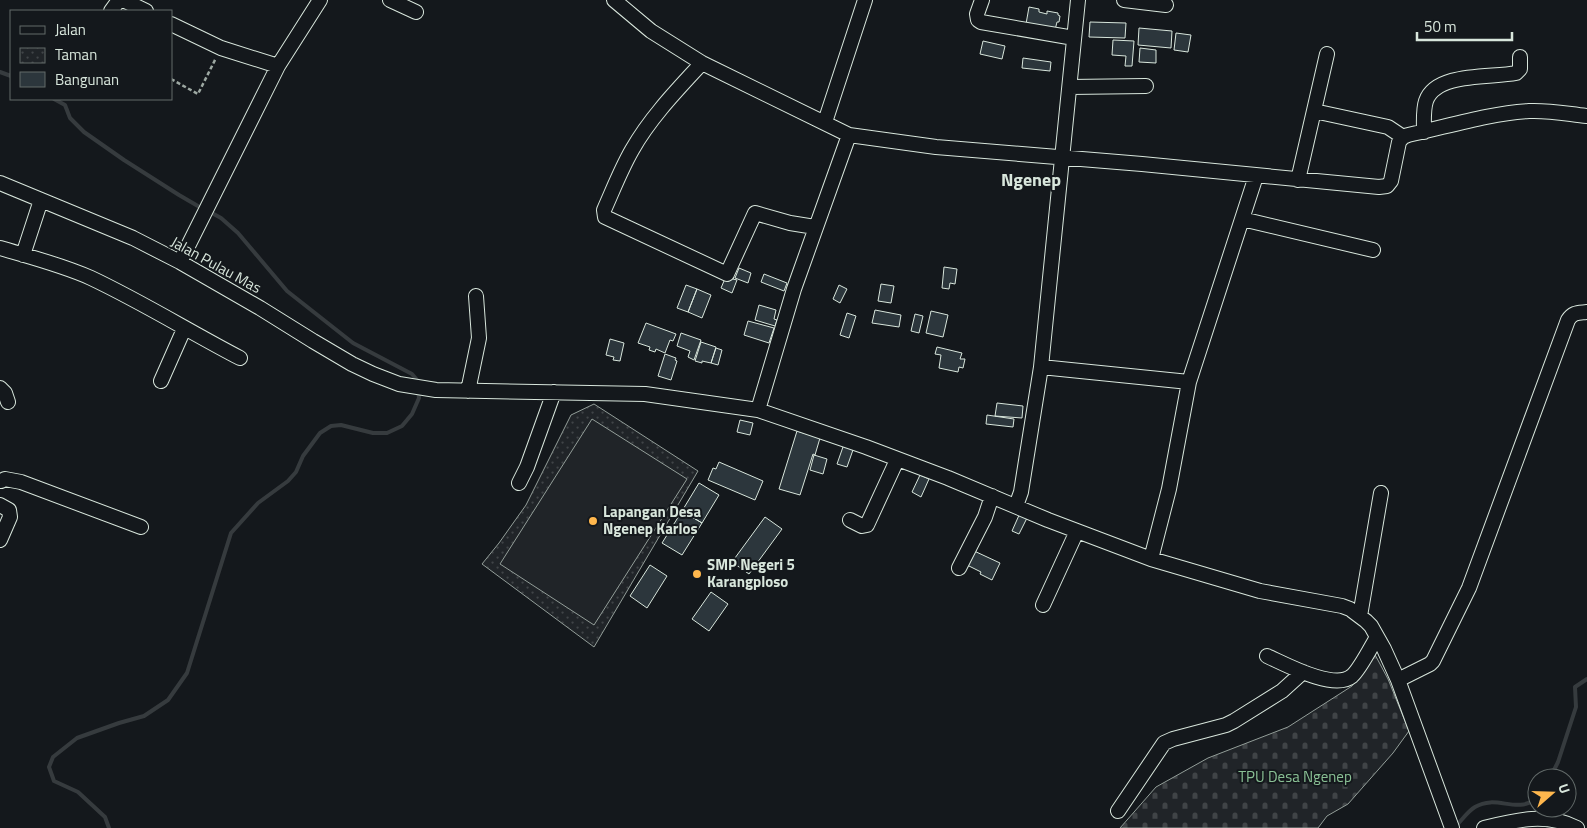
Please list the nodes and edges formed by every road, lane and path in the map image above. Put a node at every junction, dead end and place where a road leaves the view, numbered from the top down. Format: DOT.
graph roads {
  1 [pos="123,0"];
  2 [pos="320,0"];
  3 [pos="390,0"];
  4 [pos="614,0"];
  5 [pos="865,0"];
  6 [pos="982,0"];
  7 [pos="1078,0"];
  8 [pos="1124,0"];
  9 [pos="1166,5"];
  10 [pos="144,10"];
  11 [pos="416,12"];
  12 [pos="172,24"];
  13 [pos="1074,38"];
  14 [pos="221,48"];
  15 [pos="1327,54"];
  16 [pos="1520,56"];
  17 [pos="702,63"];
  18 [pos="278,66"];
  19 [pos="172,81"];
  20 [pos="1146,86"];
  21 [pos="1070,87"];
  22 [pos="1314,111"];
  23 [pos="1587,116"];
  24 [pos="825,122"];
  25 [pos="1424,132"];
  26 [pos="849,135"];
  27 [pos="1403,138"];
  28 [pos="1063,157"];
  29 [pos="1256,176"];
  30 [pos="1298,180"];
  31 [pos="0,182"];
  32 [pos="41,200"];
  33 [pos="1242,219"];
  34 [pos="815,227"];
  35 [pos="0,248"];
  36 [pos="1373,250"];
  37 [pos="24,255"];
  38 [pos="180,262"];
  39 [pos="476,296"];
  40 [pos="1587,312"];
  41 [pos="184,328"];
  42 [pos="240,358"];
  43 [pos="1041,367"];
  44 [pos="161,381"];
  45 [pos="1189,382"];
  46 [pos="0,388"];
  47 [pos="468,391"];
  48 [pos="554,392"];
  49 [pos="8,402"];
  50 [pos="758,410"];
  51 [pos="897,460"];
  52 [pos="0,483"];
  53 [pos="519,483"];
  54 [pos="1382,493"];
  55 [pos="992,496"];
  56 [pos="0,505"];
  57 [pos="1016,506"];
  58 [pos="850,520"];
  59 [pos="141,527"];
  60 [pos="1077,531"];
  61 [pos="0,540"];
  62 [pos="1151,559"];
  63 [pos="959,568"];
  64 [pos="1044,605"];
  65 [pos="1360,616"];
  66 [pos="1377,637"];
  67 [pos="1267,656"];
  68 [pos="1303,672"];
  69 [pos="1398,680"];
  70 [pos="1118,811"];
  71 [pos="1509,825"];
  72 [pos="1572,826"];
  73 [pos="1452,827"];
  74 [pos="1484,828"];
  1 -- 10 [label="street"];
  2 -- 18 [label="street"];
  3 -- 11 [label="street"];
  4 -- 17 [label="street"];
  5 -- 24 [label="street"];
  6 -- 13 [label="street"];
  7 -- 13 [label="street"];
  8 -- 9 [label="street"];
  12 -- 14 [label="street"];
  13 -- 21 [label="street"];
  14 -- 18 [label="street"];
  14 -- 19 [label="path"];
  15 -- 22 [label="street"];
  16 -- 25 [label="street"];
  17 -- 24 [label="street"];
  17 -- 34 [label="street"];
  18 -- 38 [label="street"];
  20 -- 21 [label="street"];
  21 -- 28 [label="street"];
  22 -- 27 [label="street"];
  22 -- 30 [label="street"];
  23 -- 25 [label="street"];
  24 -- 26 [label="street"];
  25 -- 27 [label="street"];
  26 -- 28 [label="street"];
  26 -- 34 [label="street"];
  27 -- 30 [label="street"];
  28 -- 29 [label="street"];
  28 -- 43 [label="street"];
  29 -- 30 [label="street"];
  29 -- 33 [label="street"];
  31 -- 32 [label="street, Jalan Pulau Mas"];
  32 -- 37 [label="street"];
  32 -- 38 [label="street, Jalan Pulau Mas"];
  33 -- 36 [label="street"];
  33 -- 45 [label="street"];
  34 -- 50 [label="street"];
  35 -- 37 [label="street"];
  37 -- 41 [label="street"];
  38 -- 47 [label="street, Jalan Pulau Mas"];
  39 -- 47 [label="street"];
  40 -- 69 [label="street"];
  41 -- 42 [label="street"];
  41 -- 44 [label="street"];
  43 -- 45 [label="street"];
  43 -- 57 [label="street"];
  45 -- 62 [label="street"];
  46 -- 49 [label="street"];
  47 -- 48 [label="street, Jalan Pulau Mas"];
  48 -- 50 [label="street, Jalan Pulau Mas"];
  48 -- 53 [label="street"];
  50 -- 51 [label="street, Jalan Pulau Mas"];
  51 -- 55 [label="street, Jalan Pulau Mas"];
  51 -- 58 [label="street"];
  52 -- 59 [label="street"];
  54 -- 65 [label="street"];
  55 -- 57 [label="street, Jalan Pulau Mas"];
  55 -- 63 [label="street"];
  56 -- 61 [label="street"];
  57 -- 60 [label="street, Jalan Pulau Mas"];
  60 -- 62 [label="street, Jalan Pulau Mas"];
  60 -- 64 [label="street"];
  62 -- 65 [label="street, Jalan Pulau Mas"];
  65 -- 66 [label="street"];
  66 -- 68 [label="street"];
  66 -- 69 [label="street"];
  67 -- 68 [label="street"];
  68 -- 70 [label="street"];
  69 -- 73 [label="street"];
  71 -- 72 [label="street"];
  71 -- 74 [label="street"];
}
